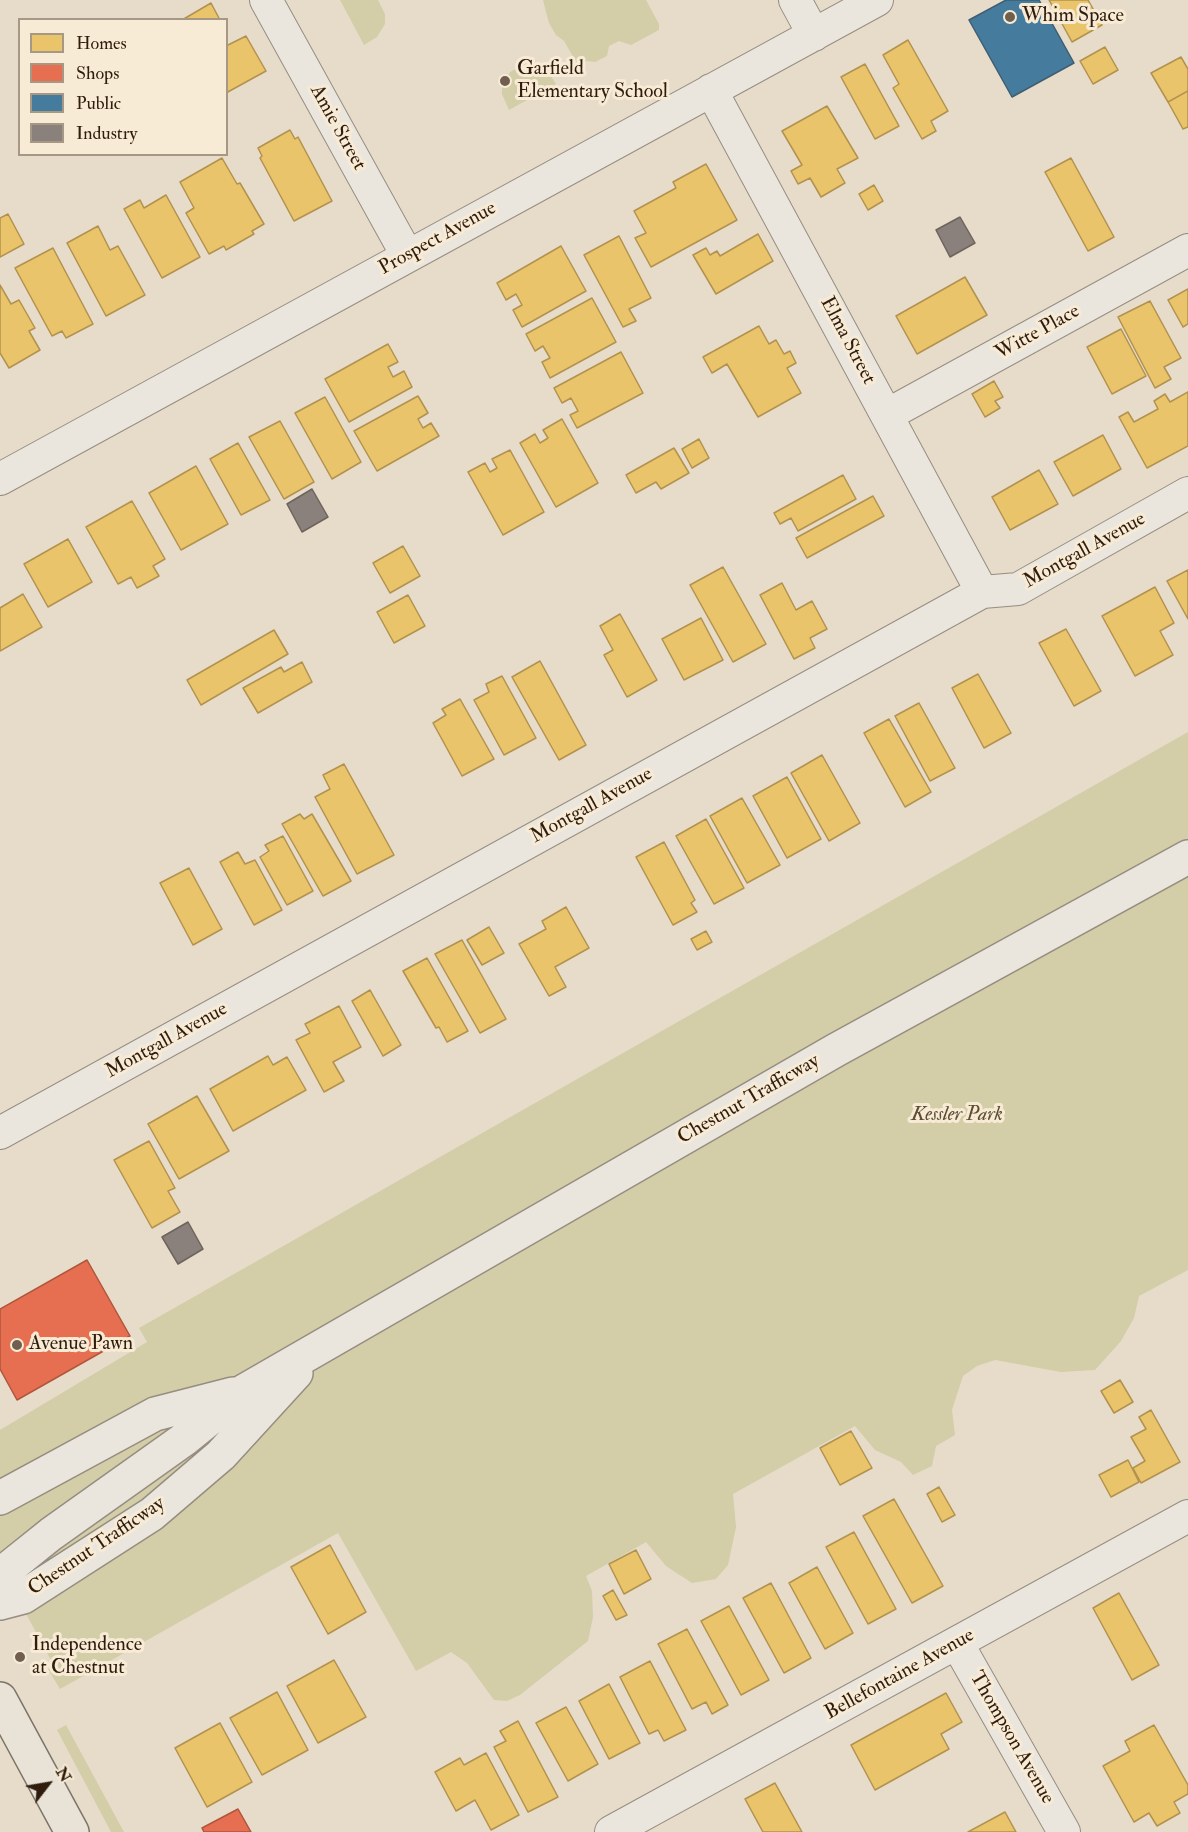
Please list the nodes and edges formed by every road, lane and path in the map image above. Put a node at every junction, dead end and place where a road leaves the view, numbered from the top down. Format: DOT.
graph roads {
  1 [pos="266,0"];
  2 [pos="795,0"];
  3 [pos="877,0"];
  4 [pos="814,35"];
  5 [pos="711,90"];
  6 [pos="1188,250"];
  7 [pos="407,255"];
  8 [pos="887,415"];
  9 [pos="0,479"];
  10 [pos="1188,493"];
  11 [pos="982,592"];
  12 [pos="1188,857"];
  13 [pos="0,1133"];
  14 [pos="315,1352"];
  15 [pos="244,1391"];
  16 [pos="0,1498"];
  17 [pos="1188,1516"];
  18 [pos="0,1575"];
  19 [pos="0,1603"];
  20 [pos="957,1643"];
  21 [pos="0,1699"];
  22 [pos="72,1832"];
  23 [pos="610,1832"];
  24 [pos="1064,1832"];
  1 -- 7 [label="street, Amie Street"];
  2 -- 4 [label="street"];
  3 -- 4 [label="street, Prospect Avenue"];
  4 -- 5 [label="street, Prospect Avenue"];
  5 -- 7 [label="street, Prospect Avenue"];
  5 -- 8 [label="street, Elma Street"];
  6 -- 8 [label="street, Witte Place"];
  7 -- 9 [label="street, Prospect Avenue"];
  8 -- 11 [label="street, Elma Street"];
  10 -- 11 [label="street, Montgall Avenue"];
  11 -- 13 [label="street, Montgall Avenue"];
  12 -- 14 [label="street, Chestnut Trafficway"];
  14 -- 15 [label="street, Chestnut Trafficway"];
  14 -- 19 [label="street, Chestnut Trafficway"];
  15 -- 16 [label="street"];
  15 -- 18 [label="street, Chestnut Trafficway"];
  17 -- 20 [label="street, Bellefontaine Avenue"];
  20 -- 23 [label="street, Bellefontaine Avenue"];
  20 -- 24 [label="street, Thompson Avenue"];
  21 -- 22 [label="main road"];
}
